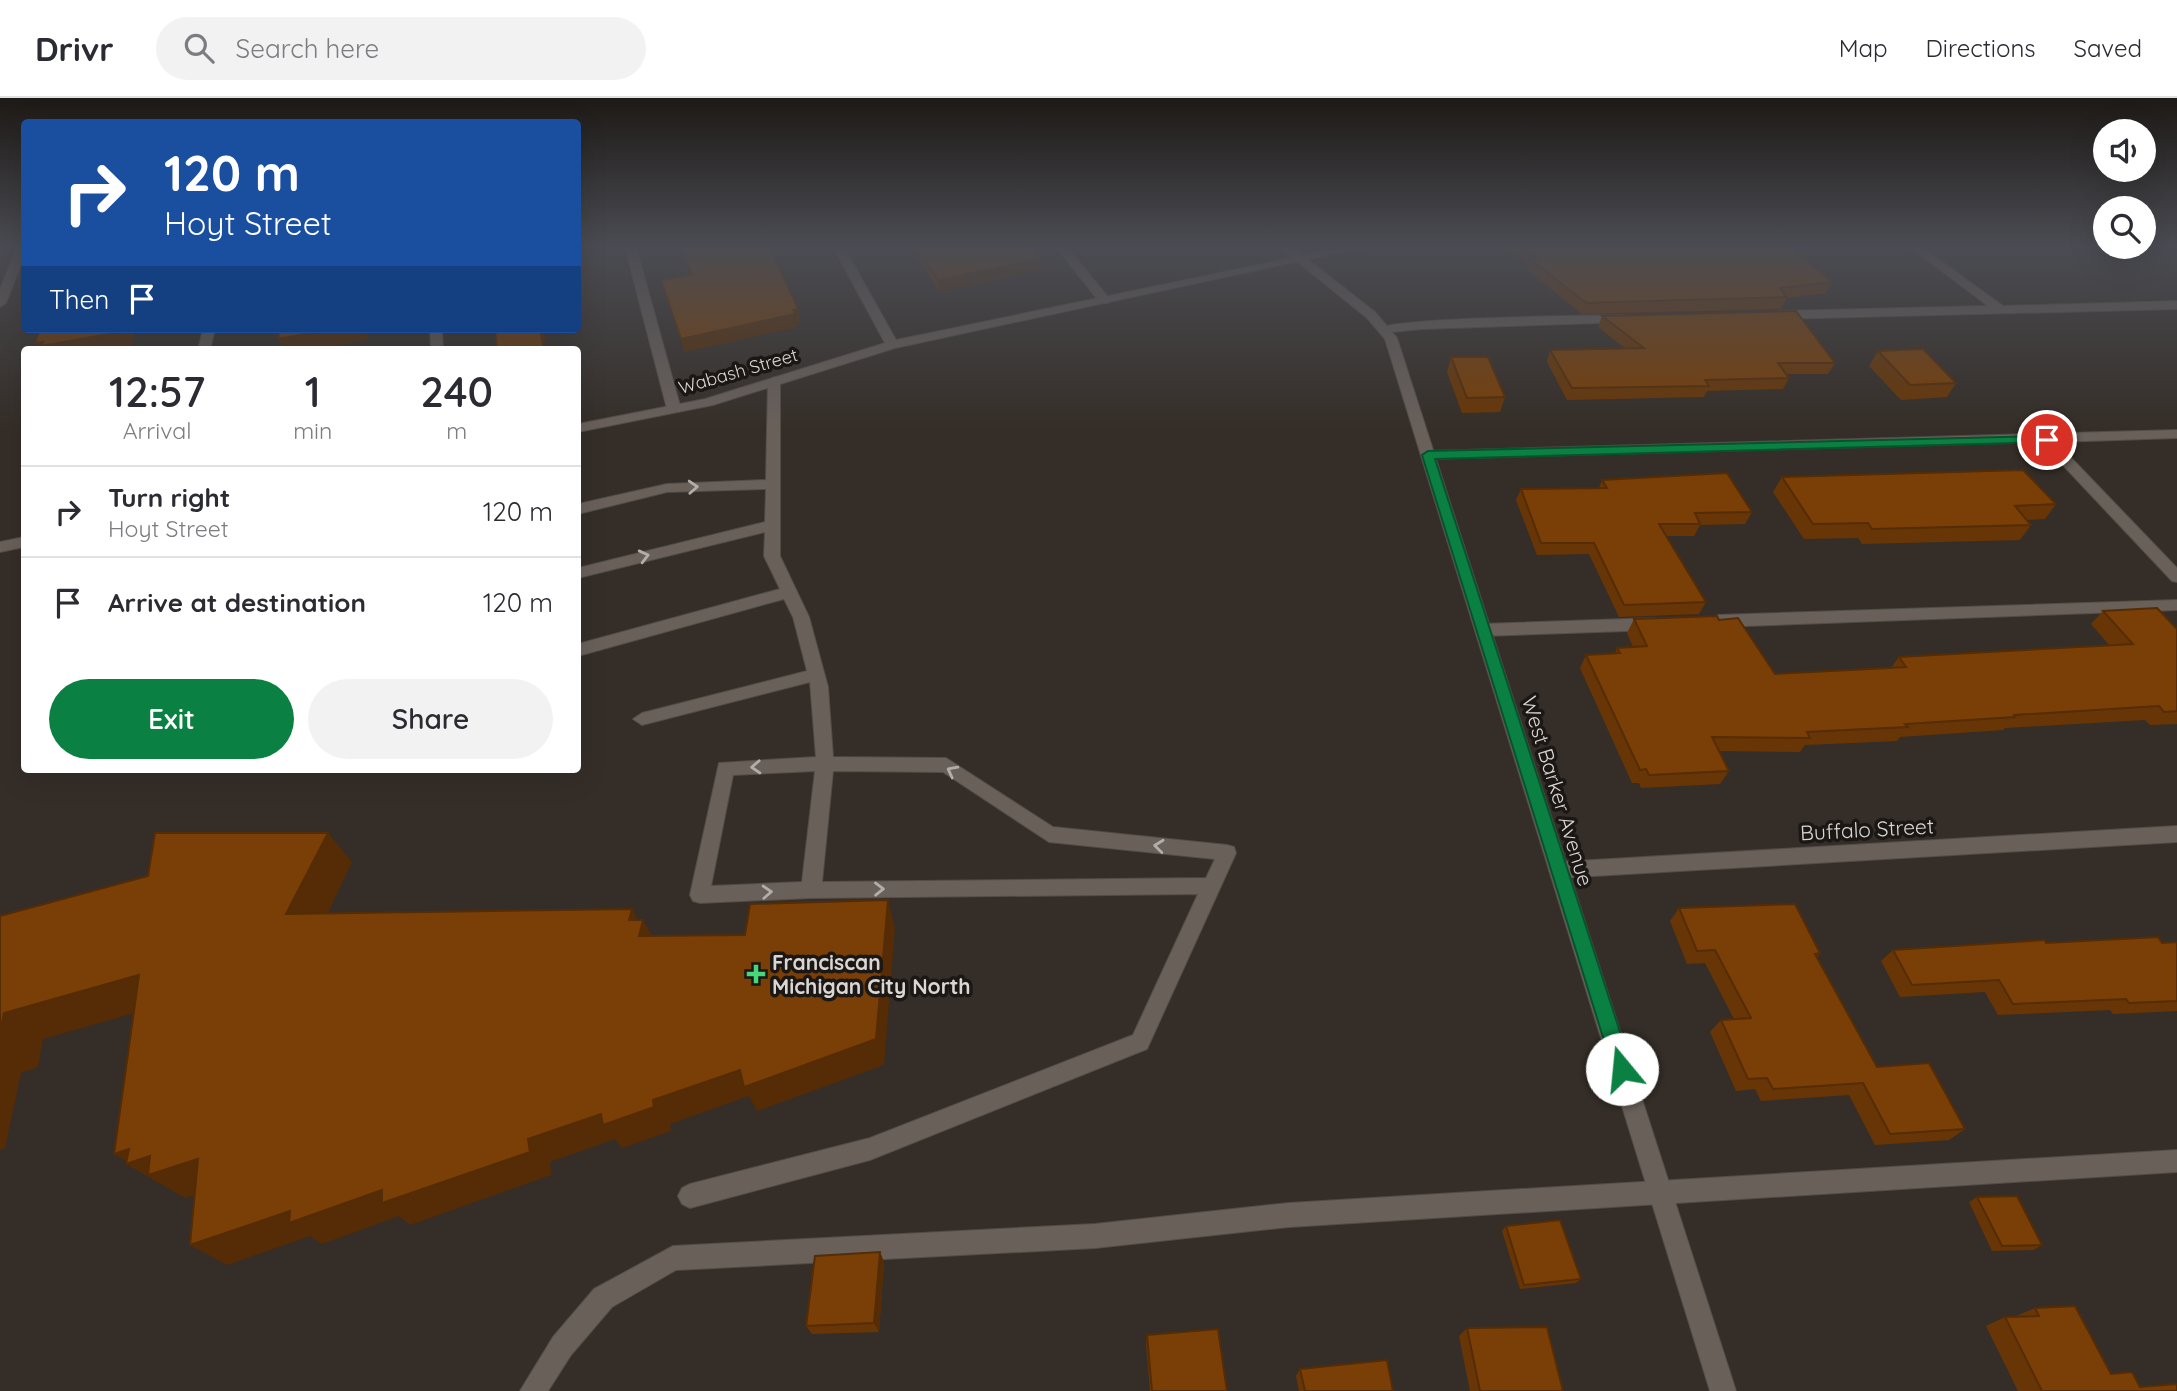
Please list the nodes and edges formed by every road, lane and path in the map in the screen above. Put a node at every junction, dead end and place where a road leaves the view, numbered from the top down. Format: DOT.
graph roads {
  1 [pos="646,307"];
  2 [pos="871,307"];
  3 [pos="1069,307"];
  4 [pos="1361,307"];
  5 [pos="2073,307"];
  6 [pos="2000,309"];
  7 [pos="1766,316"];
  8 [pos="1642,319"];
  9 [pos="1383,329"];
  10 [pos="892,345"];
  11 [pos="774,381"];
  12 [pos="674,409"];
  13 [pos="581,427"];
  14 [pos="2177,433"];
  15 [pos="2047,440"];
  16 [pos="1428,455"];
  17 [pos="773,484"];
  18 [pos="581,508"];
  19 [pos="772,525"];
  20 [pos="21,543"];
  21 [pos="0,547"];
  22 [pos="581,572"];
  23 [pos="2177,577"];
  24 [pos="789,592"];
  25 [pos="2177,605"];
  26 [pos="1705,622"];
  27 [pos="1678,623"];
  28 [pos="1483,630"];
  29 [pos="581,649"];
  30 [pos="816,675"];
  31 [pos="642,719"];
  32 [pos="825,764"];
  33 [pos="2177,834"];
  34 [pos="1559,870"];
  35 [pos="1213,886"];
  36 [pos="811,890"];
  37 [pos="2177,1161"];
  38 [pos="1661,1194"];
  39 [pos="691,1196"];
  40 [pos="533,1391"];
  41 [pos="1723,1391"];
  1 -- 12 [label="street"];
  2 -- 10 [label="street"];
  3 -- 10 [label="street, Wabash Street"];
  4 -- 9 [label="street, West Barker Avenue"];
  5 -- 6 [label="street"];
  6 -- 7 [label="street"];
  8 -- 9 [label="street"];
  9 -- 16 [label="street, West Barker Avenue"];
  10 -- 11 [label="street, Wabash Street"];
  11 -- 12 [label="street, Wabash Street"];
  11 -- 17 [label="street"];
  12 -- 13 [label="street, Wabash Street"];
  14 -- 15 [label="street"];
  15 -- 16 [label="street"];
  15 -- 23 [label="street"];
  16 -- 28 [label="street, West Barker Avenue"];
  18 -- 17 [label="street, one-way"];
  17 -- 19 [label="street"];
  22 -- 19 [label="street, one-way"];
  19 -- 24 [label="street"];
  20 -- 21 [label="street"];
  24 -- 29 [label="street"];
  24 -- 30 [label="street"];
  25 -- 26 [label="street"];
  27 -- 28 [label="street"];
  28 -- 34 [label="street, West Barker Avenue"];
  30 -- 31 [label="street"];
  30 -- 32 [label="street"];
  35 -- 32 [label="street, one-way"];
  32 -- 36 [label="street"];
  32 -- 36 [label="street, one-way"];
  33 -- 34 [label="street, Buffalo Street"];
  34 -- 38 [label="street, West Barker Avenue"];
  36 -- 35 [label="street, one-way"];
  35 -- 39 [label="street"];
  37 -- 38 [label="street"];
  38 -- 40 [label="street"];
  38 -- 41 [label="street, West Barker Avenue"];
}
